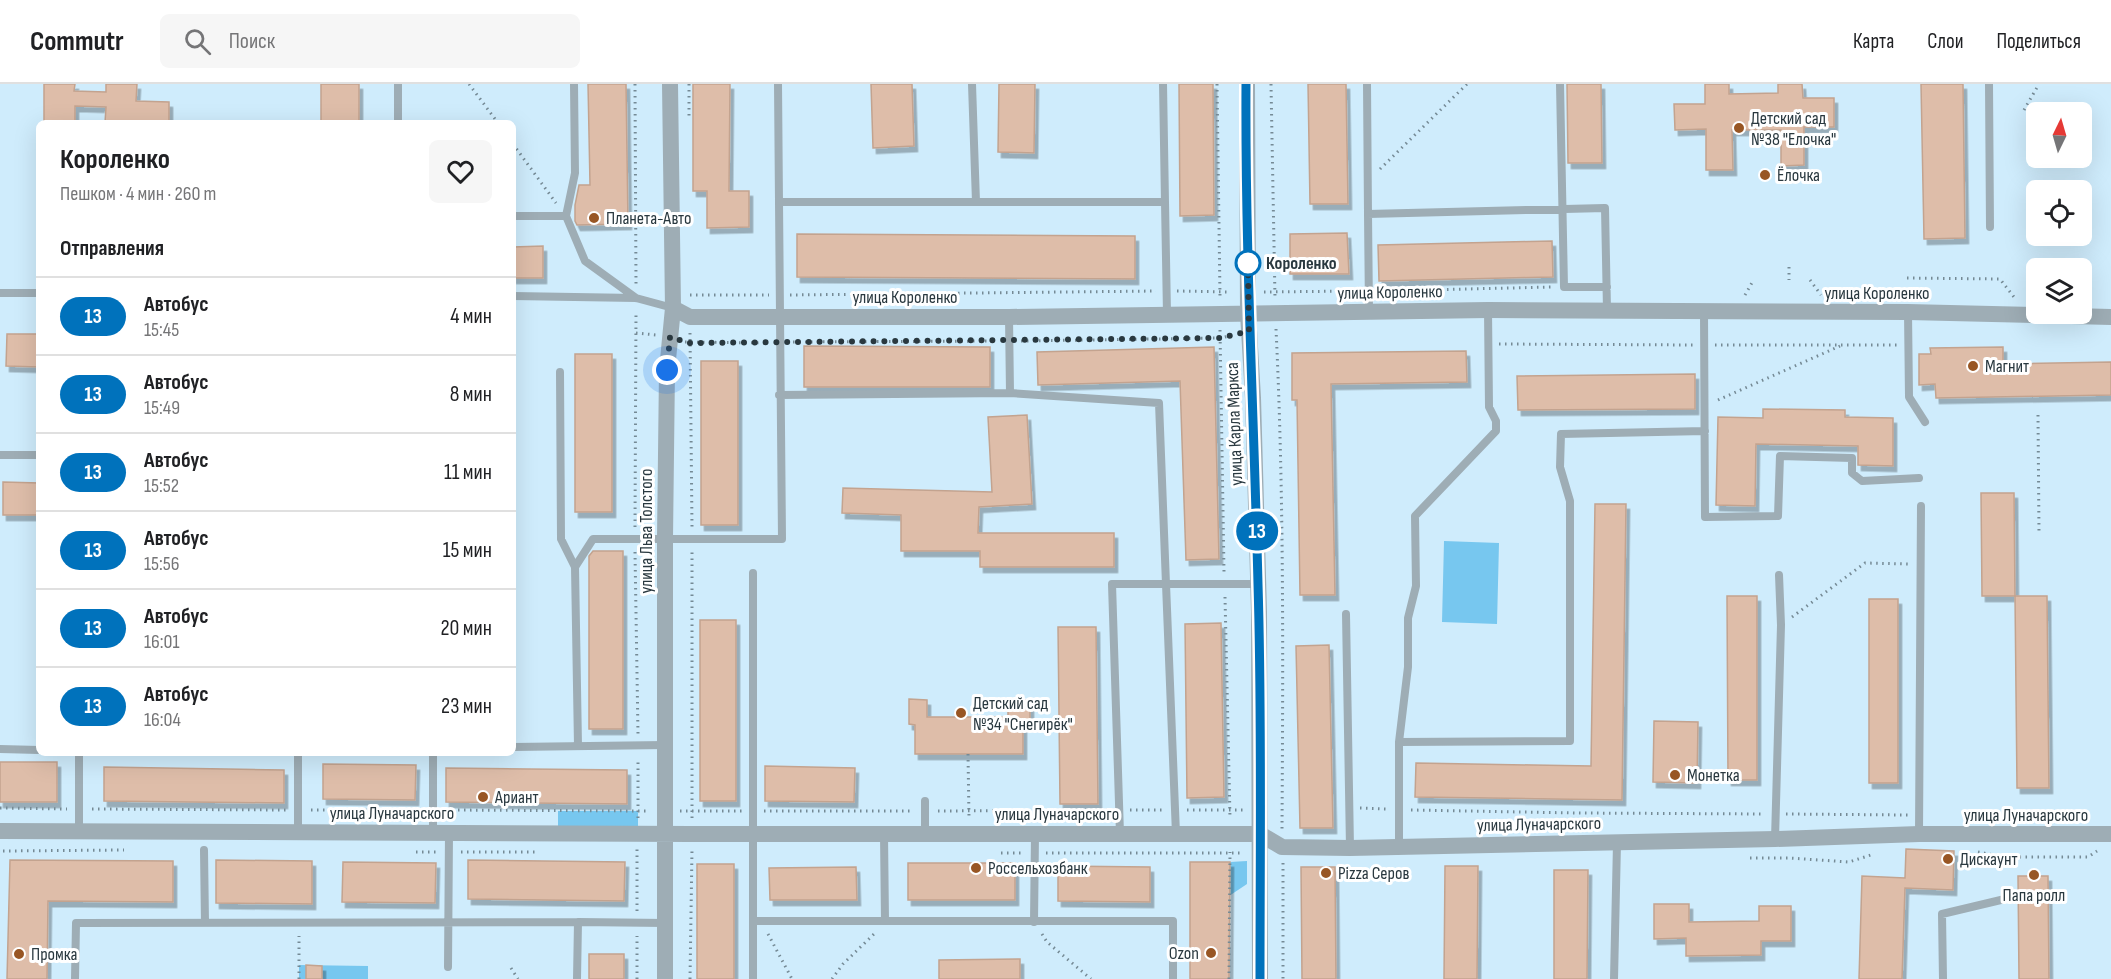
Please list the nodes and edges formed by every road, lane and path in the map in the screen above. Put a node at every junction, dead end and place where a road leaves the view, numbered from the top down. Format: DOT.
graph roads {
  1 [pos="398,84"];
  2 [pos="469,84"];
  3 [pos="574,84"];
  4 [pos="635,84"];
  5 [pos="670,84"];
  6 [pos="778,84"];
  7 [pos="972,84"];
  8 [pos="1163,84"];
  9 [pos="1217,84"];
  10 [pos="1246,84"];
  11 [pos="1271,84"];
  12 [pos="1367,84"];
  13 [pos="1467,84"];
  14 [pos="1560,84"];
  15 [pos="1989,84"];
  16 [pos="2039,84"];
  17 [pos="2024,110"];
  18 [pos="398,120"];
  19 [pos="496,120"];
  20 [pos="516,148"];
  21 [pos="1368,181"];
  22 [pos="778,202"];
  23 [pos="976,202"];
  24 [pos="1165,202"];
  25 [pos="1563,208"];
  26 [pos="1368,214"];
  27 [pos="516,216"];
  28 [pos="566,216"];
  29 [pos="1990,227"];
  30 [pos="1789,267"];
  31 [pos="1907,278"];
  32 [pos="1789,280"];
  33 [pos="1606,286"];
  34 [pos="1564,287"];
  35 [pos="1167,291"];
  36 [pos="1369,291"];
  37 [pos="1220,292"];
  38 [pos="1248,292"];
  39 [pos="1274,292"];
  40 [pos="0,293"];
  41 [pos="36,293"];
  42 [pos="690,295"];
  43 [pos="778,295"];
  44 [pos="516,296"];
  45 [pos="636,298"];
  46 [pos="2015,298"];
  47 [pos="673,308"];
  48 [pos="1488,310"];
  49 [pos="1607,310"];
  50 [pos="1369,311"];
  51 [pos="1704,311"];
  52 [pos="1908,312"];
  53 [pos="1167,314"];
  54 [pos="1220,314"];
  55 [pos="1248,314"];
  56 [pos="779,316"];
  57 [pos="1009,317"];
  58 [pos="2111,317"];
  59 [pos="1275,321"];
  60 [pos="1249,331"];
  61 [pos="636,333"];
  62 [pos="670,337"];
  63 [pos="1221,338"];
  64 [pos="1009,341"];
  65 [pos="779,342"];
  66 [pos="1488,344"];
  67 [pos="1704,345"];
  68 [pos="1842,345"];
  69 [pos="1908,345"];
  70 [pos="560,372"];
  71 [pos="1010,393"];
  72 [pos="779,395"];
  73 [pos="1705,406"];
  74 [pos="2038,415"];
  75 [pos="1924,422"];
  76 [pos="1705,431"];
  77 [pos="0,455"];
  78 [pos="36,455"];
  79 [pos="1919,478"];
  80 [pos="1921,506"];
  81 [pos="2039,533"];
  82 [pos="665,538"];
  83 [pos="635,539"];
  84 [pos="1921,564"];
  85 [pos="575,567"];
  86 [pos="753,573"];
  87 [pos="1779,575"];
  88 [pos="1166,584"];
  89 [pos="1224,584"];
  90 [pos="1258,584"];
  91 [pos="1346,614"];
  92 [pos="1781,625"];
  93 [pos="1399,742"];
  94 [pos="578,746"];
  95 [pos="638,746"];
  96 [pos="665,746"];
  97 [pos="516,747"];
  98 [pos="0,749"];
  99 [pos="36,750"];
  100 [pos="968,754"];
  101 [pos="80,756"];
  102 [pos="298,756"];
  103 [pos="433,756"];
  104 [pos="925,806"];
  105 [pos="0,808"];
  106 [pos="1350,808"];
  107 [pos="79,809"];
  108 [pos="1399,809"];
  109 [pos="297,810"];
  110 [pos="434,810"];
  111 [pos="1119,810"];
  112 [pos="1176,810"];
  113 [pos="1230,810"];
  114 [pos="1260,810"];
  115 [pos="638,811"];
  116 [pos="665,811"];
  117 [pos="753,811"];
  118 [pos="968,811"];
  119 [pos="1776,814"];
  120 [pos="1920,816"];
  121 [pos="0,831"];
  122 [pos="79,832"];
  123 [pos="298,832"];
  124 [pos="441,833"];
  125 [pos="638,834"];
  126 [pos="666,834"];
  127 [pos="753,834"];
  128 [pos="884,834"];
  129 [pos="925,834"];
  130 [pos="969,834"];
  131 [pos="1035,834"];
  132 [pos="1120,834"];
  133 [pos="1176,834"];
  134 [pos="1229,834"];
  135 [pos="1260,834"];
  136 [pos="1919,834"];
  137 [pos="2111,834"];
  138 [pos="1775,839"];
  139 [pos="1617,843"];
  140 [pos="1282,847"];
  141 [pos="1398,847"];
  142 [pos="1350,848"];
  143 [pos="204,850"];
  144 [pos="1000,853"];
  145 [pos="1034,853"];
  146 [pos="1230,854"];
  147 [pos="1260,854"];
  148 [pos="2005,899"];
  149 [pos="448,921"];
  150 [pos="753,921"];
  151 [pos="885,921"];
  152 [pos="578,922"];
  153 [pos="637,922"];
  154 [pos="1034,922"];
  155 [pos="205,923"];
  156 [pos="299,923"];
  157 [pos="665,923"];
  158 [pos="448,967"];
  159 [pos="511,968"];
  160 [pos="75,979"];
  161 [pos="299,979"];
  162 [pos="518,979"];
  163 [pos="577,979"];
  164 [pos="637,979"];
  165 [pos="665,979"];
  166 [pos="753,979"];
  167 [pos="792,979"];
  168 [pos="832,979"];
  169 [pos="1091,979"];
  170 [pos="1173,979"];
  171 [pos="1229,979"];
  172 [pos="1260,979"];
  173 [pos="1283,979"];
  174 [pos="1614,979"];
  175 [pos="1943,979"];
  1 -- 18 [label="lane"];
  2 -- 19 [label="path"];
  3 -- 28 [label="lane"];
  4 -- 45 [label="path"];
  5 -- 47 [label="street, улица Льва Толстого"];
  6 -- 22 [label="lane"];
  7 -- 23 [label="lane"];
  8 -- 24 [label="lane"];
  9 -- 37 [label="path"];
  10 -- 38 [label="street, улица Карла Маркса"];
  11 -- 39 [label="path"];
  12 -- 21 [label="lane"];
  13 -- 21 [label="path"];
  14 -- 25 [label="lane"];
  15 -- 29 [label="lane"];
  16 -- 17 [label="path"];
  20 -- 28 [label="path"];
  21 -- 26 [label="lane"];
  22 -- 23 [label="lane"];
  22 -- 43 [label="lane"];
  23 -- 24 [label="lane"];
  24 -- 35 [label="lane"];
  25 -- 26 [label="lane"];
  25 -- 33 [label="lane"];
  25 -- 34 [label="lane"];
  26 -- 36 [label="lane"];
  27 -- 28 [label="lane"];
  28 -- 45 [label="lane"];
  30 -- 32 [label="path"];
  31 -- 46 [label="path"];
  33 -- 34 [label="lane"];
  33 -- 49 [label="lane"];
  34 -- 36 [label="path"];
  35 -- 37 [label="path"];
  35 -- 43 [label="path"];
  35 -- 53 [label="lane"];
  36 -- 39 [label="path"];
  36 -- 50 [label="lane"];
  37 -- 38 [label="path"];
  37 -- 54 [label="path"];
  38 -- 39 [label="path"];
  38 -- 55 [label="street, улица Карла Маркса"];
  39 -- 59 [label="path"];
  40 -- 41 [label="lane"];
  42 -- 43 [label="path"];
  43 -- 56 [label="lane"];
  44 -- 45 [label="lane"];
  45 -- 47 [label="lane"];
  45 -- 61 [label="path"];
  47 -- 56 [label="street, улица Короленко"];
  47 -- 62 [label="street, улица Льва Толстого"];
  48 -- 49 [label="street, улица Короленко"];
  48 -- 50 [label="street, улица Короленко"];
  48 -- 66 [label="lane"];
  49 -- 51 [label="street, улица Короленко"];
  50 -- 59 [label="street, улица Короленко"];
  51 -- 52 [label="street, улица Короленко"];
  51 -- 67 [label="lane"];
  52 -- 58 [label="street, улица Короленко"];
  52 -- 69 [label="lane"];
  53 -- 54 [label="street, улица Короленко"];
  53 -- 57 [label="street, улица Короленко"];
  54 -- 55 [label="street, улица Короленко"];
  54 -- 63 [label="path"];
  55 -- 59 [label="street, улица Короленко"];
  55 -- 60 [label="street, улица Карла Маркса"];
  56 -- 57 [label="street, улица Короленко"];
  56 -- 65 [label="lane"];
  57 -- 64 [label="lane"];
  59 -- 60 [label="path"];
  59 -- 140 [label="path"];
  60 -- 63 [label="path"];
  60 -- 90 [label="street, улица Карла Маркса"];
  61 -- 62 [label="path"];
  61 -- 83 [label="path"];
  62 -- 65 [label="path"];
  62 -- 82 [label="street, улица Льва Толстого"];
  63 -- 64 [label="path"];
  63 -- 89 [label="path"];
  64 -- 65 [label="path"];
  64 -- 71 [label="lane"];
  65 -- 72 [label="lane"];
  66 -- 67 [label="path"];
  66 -- 93 [label="lane"];
  67 -- 68 [label="path"];
  67 -- 73 [label="lane"];
  68 -- 69 [label="path"];
  68 -- 73 [label="path"];
  69 -- 75 [label="lane"];
  70 -- 85 [label="lane"];
  71 -- 72 [label="lane"];
  71 -- 88 [label="lane"];
  72 -- 82 [label="lane"];
  73 -- 76 [label="lane"];
  74 -- 81 [label="path"];
  76 -- 79 [label="lane"];
  76 -- 93 [label="lane"];
  77 -- 78 [label="lane"];
  80 -- 84 [label="lane"];
  82 -- 83 [label="lane"];
  82 -- 96 [label="street, улица Льва Толстого"];
  83 -- 85 [label="lane"];
  83 -- 95 [label="path"];
  84 -- 92 [label="path"];
  84 -- 120 [label="lane"];
  85 -- 94 [label="lane"];
  86 -- 117 [label="lane"];
  87 -- 92 [label="lane"];
  88 -- 89 [label="lane"];
  88 -- 111 [label="lane"];
  88 -- 112 [label="lane"];
  89 -- 90 [label="lane"];
  89 -- 113 [label="path"];
  90 -- 114 [label="street, улица Карла Маркса"];
  91 -- 106 [label="lane"];
  92 -- 119 [label="lane"];
  93 -- 108 [label="lane"];
  94 -- 95 [label="lane"];
  94 -- 97 [label="lane"];
  95 -- 96 [label="lane"];
  95 -- 115 [label="path"];
  96 -- 116 [label="street, улица Льва Толстого"];
  98 -- 99 [label="lane"];
  100 -- 118 [label="path"];
  101 -- 107 [label="lane"];
  102 -- 109 [label="lane"];
  103 -- 110 [label="lane"];
  104 -- 117 [label="path"];
  104 -- 118 [label="path"];
  104 -- 129 [label="lane"];
  105 -- 107 [label="path"];
  106 -- 108 [label="path"];
  106 -- 142 [label="lane"];
  107 -- 109 [label="path"];
  107 -- 122 [label="lane"];
  108 -- 119 [label="path"];
  108 -- 141 [label="lane"];
  109 -- 110 [label="path"];
  109 -- 123 [label="lane"];
  110 -- 115 [label="path"];
  110 -- 124 [label="lane"];
  111 -- 112 [label="path"];
  111 -- 118 [label="path"];
  111 -- 132 [label="lane"];
  112 -- 113 [label="path"];
  112 -- 133 [label="lane"];
  113 -- 114 [label="path"];
  113 -- 134 [label="path"];
  114 -- 135 [label="street, улица Карла Маркса"];
  115 -- 116 [label="path"];
  115 -- 125 [label="path"];
  116 -- 117 [label="path"];
  116 -- 126 [label="street, улица Льва Толстого"];
  117 -- 127 [label="lane"];
  118 -- 130 [label="path"];
  119 -- 120 [label="path"];
  119 -- 138 [label="lane"];
  120 -- 136 [label="lane"];
  121 -- 122 [label="street, улица Луначарского"];
  122 -- 123 [label="street, улица Луначарского"];
  123 -- 124 [label="street, улица Луначарского"];
  124 -- 125 [label="street, улица Луначарского"];
  124 -- 149 [label="lane"];
  125 -- 126 [label="street, улица Луначарского"];
  125 -- 153 [label="path"];
  126 -- 127 [label="street, улица Луначарского"];
  126 -- 157 [label="street, улица Льва Толстого"];
  127 -- 128 [label="street, улица Луначарского"];
  127 -- 150 [label="lane"];
  128 -- 129 [label="street, улица Луначарского"];
  128 -- 151 [label="lane"];
  129 -- 130 [label="street, улица Луначарского"];
  130 -- 131 [label="street, улица Луначарского"];
  131 -- 132 [label="street, улица Луначарского"];
  131 -- 145 [label="lane"];
  132 -- 133 [label="street, улица Луначарского"];
  133 -- 134 [label="street, улица Луначарского"];
  134 -- 135 [label="street, улица Луначарского"];
  134 -- 146 [label="path"];
  135 -- 140 [label="street, улица Луначарского"];
  135 -- 147 [label="street, улица Карла Маркса"];
  136 -- 137 [label="street, улица Луначарского"];
  136 -- 138 [label="street, улица Луначарского"];
  138 -- 139 [label="street, улица Луначарского"];
  139 -- 141 [label="street, улица Луначарского"];
  139 -- 174 [label="lane"];
  140 -- 142 [label="street, улица Луначарского"];
  140 -- 173 [label="path"];
  141 -- 142 [label="street, улица Луначарского"];
  143 -- 155 [label="lane"];
  144 -- 145 [label="path"];
  145 -- 146 [label="path"];
  145 -- 154 [label="lane"];
  146 -- 147 [label="path"];
  146 -- 171 [label="path"];
  147 -- 172 [label="street, улица Карла Маркса"];
  148 -- 175 [label="lane"];
  149 -- 152 [label="lane"];
  149 -- 156 [label="lane"];
  149 -- 158 [label="lane"];
  150 -- 151 [label="lane"];
  150 -- 166 [label="lane"];
  150 -- 167 [label="path"];
  151 -- 154 [label="lane"];
  151 -- 168 [label="path"];
  152 -- 153 [label="lane"];
  152 -- 163 [label="lane"];
  153 -- 157 [label="lane"];
  153 -- 164 [label="path"];
  154 -- 169 [label="path"];
  154 -- 170 [label="lane"];
  155 -- 156 [label="lane"];
  155 -- 160 [label="lane"];
  156 -- 161 [label="path"];
  157 -- 165 [label="street, улица Льва Толстого"];
  159 -- 162 [label="path"];
}
